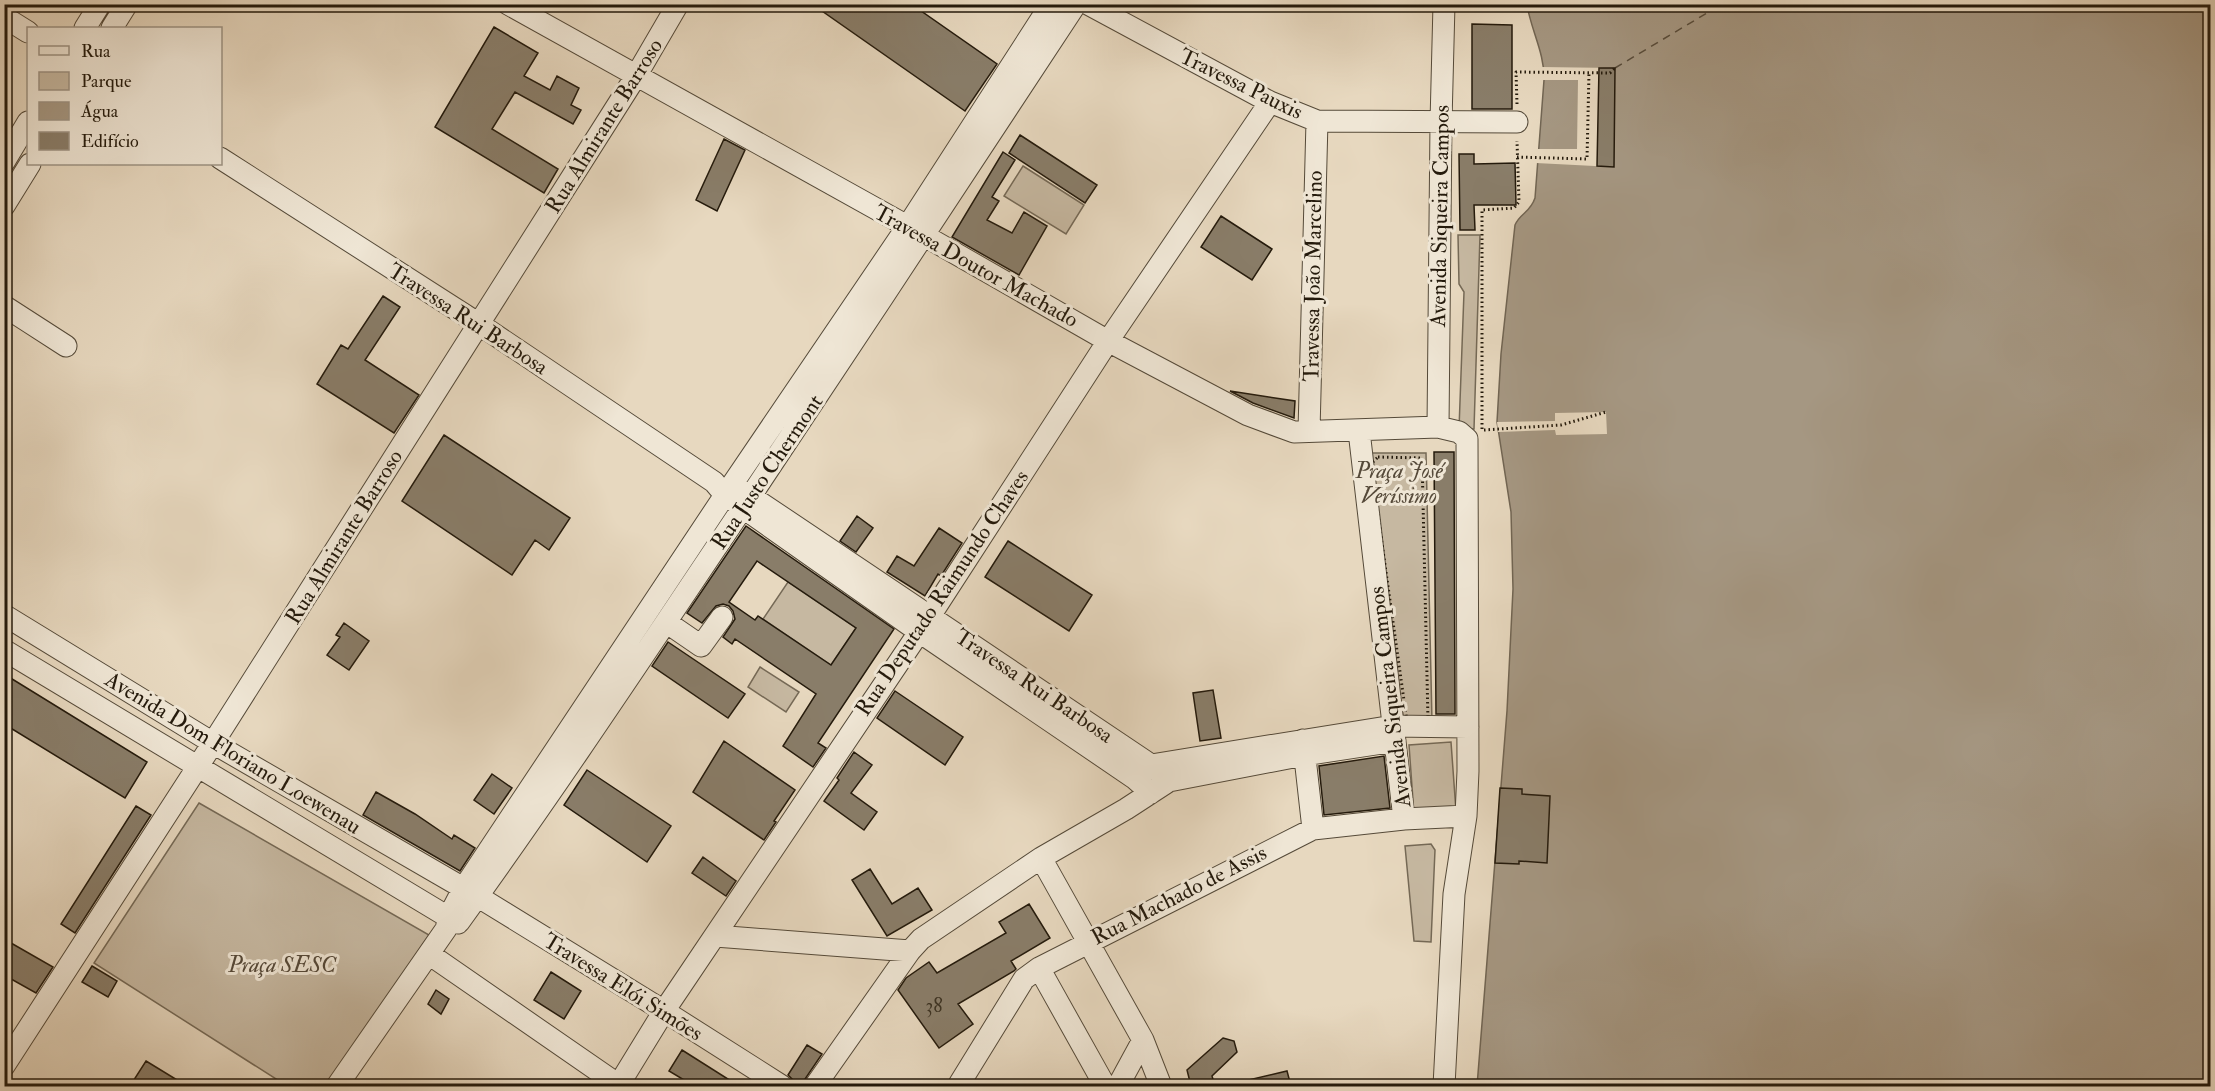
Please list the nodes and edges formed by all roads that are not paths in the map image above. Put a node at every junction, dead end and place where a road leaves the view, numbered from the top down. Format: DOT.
graph roads {
  1 [pos="100,4"];
  2 [pos="127,4"];
  3 [pos="508,4"];
  4 [pos="678,4"];
  5 [pos="1051,4"];
  6 [pos="1076,4"];
  7 [pos="1088,4"];
  8 [pos="1444,4"];
  9 [pos="4,17"];
  10 [pos="86,27"];
  11 [pos="113,27"];
  12 [pos="27,31"];
  13 [pos="636,75"];
  14 [pos="1270,102"];
  15 [pos="1317,121"];
  16 [pos="1441,122"];
  17 [pos="1517,122"];
  18 [pos="27,124"];
  19 [pos="222,159"];
  20 [pos="4,162"];
  21 [pos="29,165"];
  22 [pos="4,206"];
  23 [pos="916,231"];
  24 [pos="4,306"];
  25 [pos="479,324"];
  26 [pos="1108,341"];
  27 [pos="66,346"];
  28 [pos="1438,427"];
  29 [pos="1309,431"];
  30 [pos="1359,431"];
  31 [pos="724,487"];
  32 [pos="747,502"];
  33 [pos="4,615"];
  34 [pos="722,617"];
  35 [pos="666,622"];
  36 [pos="924,624"];
  37 [pos="4,650"];
  38 [pos="1468,727"];
  39 [pos="1394,734"];
  40 [pos="213,743"];
  41 [pos="1304,747"];
  42 [pos="1151,765"];
  43 [pos="198,767"];
  44 [pos="1134,778"];
  45 [pos="1169,781"];
  46 [pos="1151,793"];
  47 [pos="1126,809"];
  48 [pos="1466,816"];
  49 [pos="1404,819"];
  50 [pos="1313,829"];
  51 [pos="1041,858"];
  52 [pos="470,893"];
  53 [pos="451,923"];
  54 [pos="715,936"];
  55 [pos="1088,942"];
  56 [pos="910,951"];
  57 [pos="429,954"];
  58 [pos="1039,968"];
  59 [pos="664,1011"];
  60 [pos="1143,1040"];
  61 [pos="4,1066"];
  62 [pos="337,1086"];
  63 [pos="619,1086"];
  64 [pos="782,1086"];
  65 [pos="815,1086"];
  66 [pos="958,1086"];
  67 [pos="1105,1086"];
  68 [pos="1118,1086"];
  69 [pos="1161,1086"];
  70 [pos="1444,1086"];
  1 -- 10 [label="street"];
  2 -- 11 [label="street"];
  3 -- 13 [label="street, Travessa Doutor Machado"];
  4 -- 13 [label="street, Rua Almirante Barroso"];
  5 -- 23 [label="street, Rua Justo Chermont"];
  6 -- 23 [label="street, Rua Justo Chermont"];
  7 -- 14 [label="street, Travessa Pauxis"];
  8 -- 16 [label="street, Avenida Siqueira Campos"];
  9 -- 12 [label="street"];
  13 -- 23 [label="street, Travessa Doutor Machado"];
  13 -- 25 [label="street, Rua Almirante Barroso"];
  14 -- 15 [label="street, Travessa Pauxis"];
  14 -- 26 [label="street, Rua Deputado Raimundo Chaves"];
  15 -- 16 [label="street, Travessa Pauxis"];
  15 -- 29 [label="street, Travessa João Marcelino"];
  16 -- 17 [label="street, Travessa Pauxis"];
  16 -- 28 [label="street, Avenida Siqueira Campos"];
  18 -- 20 [label="street"];
  19 -- 25 [label="street, Travessa Rui Barbosa"];
  21 -- 22 [label="street"];
  23 -- 26 [label="street, Travessa Doutor Machado"];
  23 -- 31 [label="street, Rua Justo Chermont"];
  23 -- 32 [label="street, Rua Justo Chermont"];
  24 -- 27 [label="street"];
  25 -- 31 [label="street, Travessa Rui Barbosa"];
  25 -- 40 [label="street, Rua Almirante Barroso"];
  26 -- 29 [label="street, Travessa Doutor Machado"];
  26 -- 36 [label="street, Rua Deputado Raimundo Chaves"];
  28 -- 30 [label="street, Travessa Doutor Machado"];
  28 -- 38 [label="street, Travessa Doutor Machado"];
  29 -- 30 [label="street, Travessa Doutor Machado"];
  30 -- 39 [label="street, Avenida Siqueira Campos"];
  31 -- 32 [label="street, Travessa Rui Barbosa"];
  31 -- 52 [label="street, Rua Justo Chermont"];
  32 -- 35 [label="street, Rua Justo Chermont"];
  32 -- 36 [label="street, Travessa Rui Barbosa"];
  33 -- 40 [label="street, Avenida Dom Floriano Loewenau"];
  34 -- 35 [label="street"];
  35 -- 52 [label="street, Rua Justo Chermont"];
  36 -- 42 [label="street, Travessa Rui Barbosa"];
  36 -- 44 [label="street, Travessa Rui Barbosa"];
  36 -- 54 [label="street, Rua Deputado Raimundo Chaves"];
  37 -- 43 [label="street, Avenida Dom Floriano Loewenau"];
  38 -- 39 [label="street"];
  38 -- 48 [label="street"];
  39 -- 41 [label="street"];
  39 -- 49 [label="street, Avenida Siqueira Campos"];
  40 -- 43 [label="street, Rua Almirante Barroso"];
  40 -- 52 [label="street, Avenida Dom Floriano Loewenau"];
  41 -- 42 [label="street"];
  41 -- 45 [label="street"];
  41 -- 50 [label="street"];
  42 -- 44 [label="street"];
  42 -- 45 [label="street, Travessa Rui Barbosa"];
  43 -- 53 [label="street, Avenida Dom Floriano Loewenau"];
  43 -- 61 [label="street, Rua Almirante Barroso"];
  44 -- 46 [label="street, Travessa Rui Barbosa"];
  44 -- 47 [label="street"];
  45 -- 46 [label="street"];
  46 -- 47 [label="street"];
  47 -- 51 [label="street"];
  48 -- 49 [label="street, Rua Machado de Assis"];
  48 -- 70 [label="street"];
  49 -- 50 [label="street, Rua Machado de Assis"];
  50 -- 55 [label="street, Rua Machado de Assis"];
  51 -- 55 [label="street"];
  51 -- 56 [label="street"];
  52 -- 53 [label="street, Rua Justo Chermont"];
  52 -- 59 [label="street, Travessa Elói Simões"];
  53 -- 57 [label="street, Rua Justo Chermont"];
  54 -- 56 [label="street"];
  54 -- 59 [label="street, Rua Deputado Raimundo Chaves"];
  55 -- 58 [label="street, Rua Machado de Assis"];
  55 -- 60 [label="street"];
  56 -- 65 [label="street"];
  57 -- 62 [label="street, Rua Justo Chermont"];
  57 -- 63 [label="street"];
  58 -- 66 [label="street, Rua Machado de Assis"];
  58 -- 67 [label="street"];
  59 -- 63 [label="street, Rua Deputado Raimundo Chaves"];
  59 -- 64 [label="street, Travessa Elói Simões"];
  60 -- 68 [label="street"];
  60 -- 69 [label="street"];
}
